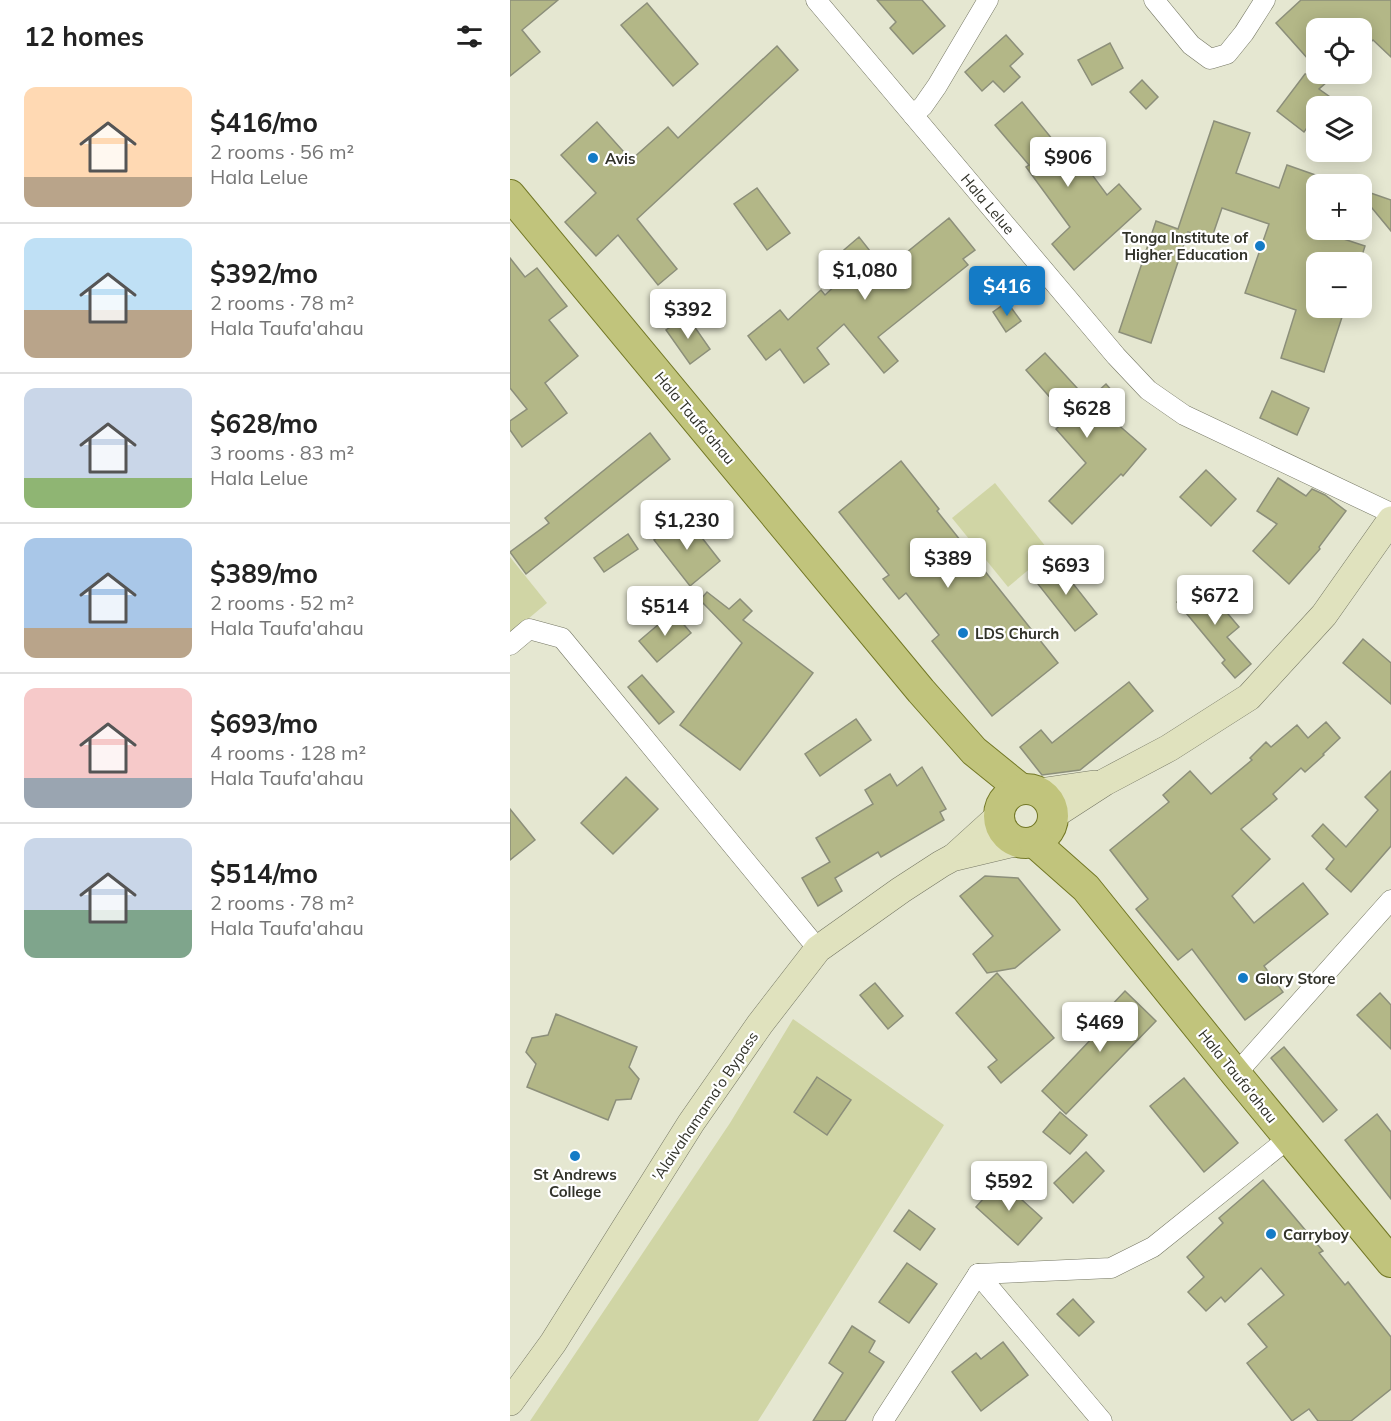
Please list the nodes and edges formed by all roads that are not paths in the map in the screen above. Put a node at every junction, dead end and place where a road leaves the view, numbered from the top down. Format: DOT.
graph roads {
  1 [pos="816,0"];
  2 [pos="988,0"];
  3 [pos="1154,0"];
  4 [pos="1266,0"];
  5 [pos="913,115"];
  6 [pos="510,195"];
  7 [pos="1391,513"];
  8 [pos="1391,520"];
  9 [pos="510,645"];
  10 [pos="1027,816"];
  11 [pos="1391,900"];
  12 [pos="818,949"];
  13 [pos="1236,1074"];
  14 [pos="1288,1138"];
  15 [pos="1391,1262"];
  16 [pos="978,1274"];
  17 [pos="510,1402"];
  18 [pos="883,1421"];
  19 [pos="1102,1421"];
  1 -- 5 [label="street, Hala Lelue"];
  2 -- 5 [label="street"];
  3 -- 4 [label="street"];
  5 -- 7 [label="street, Hala Lelue"];
  6 -- 10 [label="main road, Hala Taufa'ahau"];
  8 -- 10 [label="main road"];
  9 -- 12 [label="street"];
  10 -- 12 [label="main road, 'Alaivahamama'o Bypass"];
  10 -- 13 [label="main road, Hala Taufa'ahau"];
  11 -- 13 [label="street"];
  12 -- 17 [label="main road, 'Alaivahamama'o Bypass"];
  13 -- 14 [label="main road, Hala Taufa'ahau"];
  14 -- 15 [label="main road, Hala Taufa'ahau"];
  14 -- 16 [label="street"];
  16 -- 18 [label="street"];
  16 -- 19 [label="street"];
}
